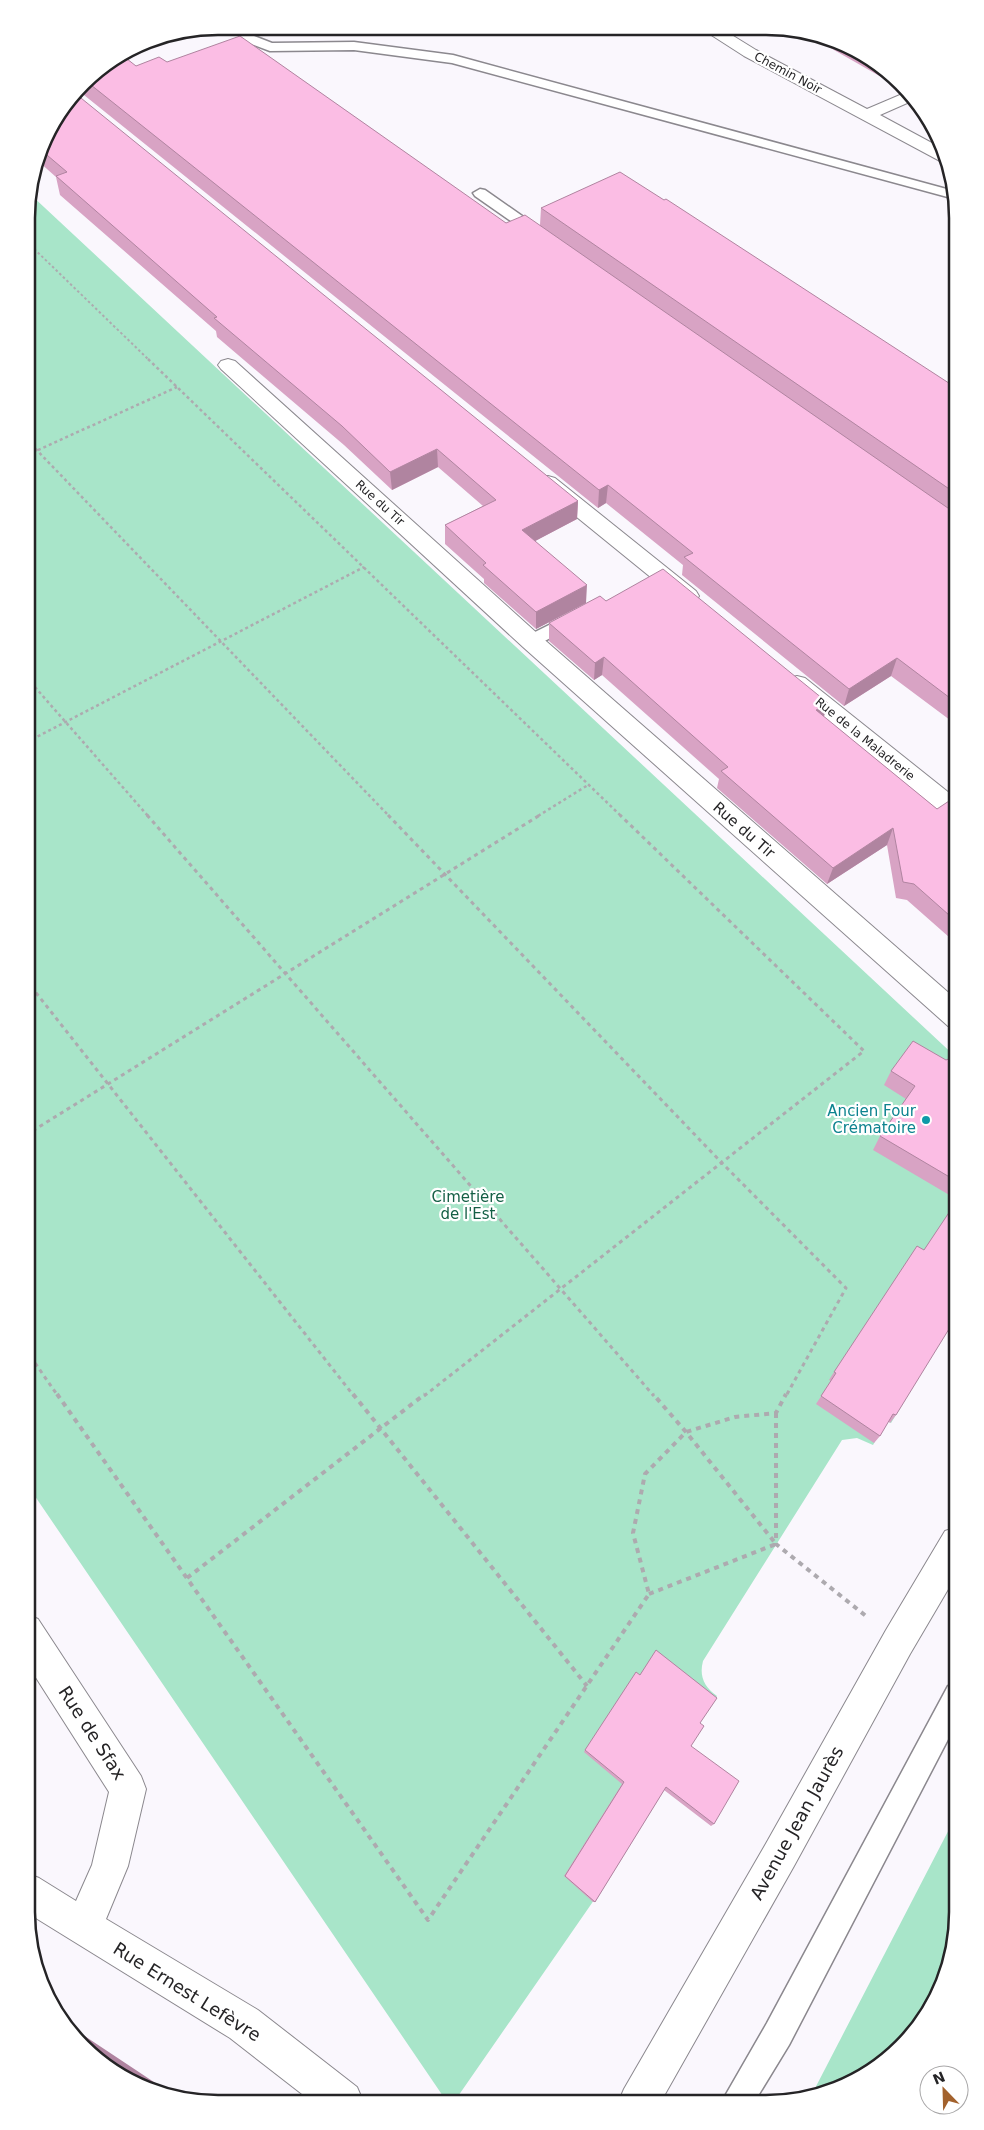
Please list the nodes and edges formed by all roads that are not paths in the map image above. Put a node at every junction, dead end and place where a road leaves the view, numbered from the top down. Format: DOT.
graph roads {
  1 [pos="247,35"];
  2 [pos="720,35"];
  3 [pos="905,98"];
  4 [pos="867,115"];
  5 [pos="936,152"];
  6 [pos="480,193"];
  7 [pos="947,193"];
  8 [pos="553,244"];
  9 [pos="228,365"];
  10 [pos="535,472"];
  11 [pos="590,609"];
  12 [pos="705,610"];
  13 [pos="531,641"];
  14 [pos="781,672"];
  15 [pos="949,807"];
  16 [pos="949,1010"];
  17 [pos="949,1556"];
  18 [pos="35,1645"];
  19 [pos="949,1711"];
  20 [pos="35,1897"];
  21 [pos="84,1927"];
  22 [pos="335,2095"];
  23 [pos="643,2095"];
  24 [pos="741,2095"];
  1 -- 7 [label="lane"];
  2 -- 4 [label="street, Chemin Noir"];
  3 -- 4 [label="street"];
  4 -- 5 [label="street, Chemin Noir"];
  6 -- 8 [label="lane"];
  9 -- 13 [label="street, Rue du Tir"];
  10 -- 12 [label="street"];
  11 -- 13 [label="lane"];
  13 -- 16 [label="street, Rue du Tir"];
  14 -- 15 [label="street, Rue de la Maladrerie"];
  17 -- 23 [label="street, Avenue Jean Jaurès"];
  18 -- 21 [label="street, Rue de Sfax"];
  19 -- 24 [label="lane"];
  20 -- 21 [label="street, Rue Ernest Lefèvre"];
  21 -- 22 [label="street, Rue Ernest Lefèvre"];
}
